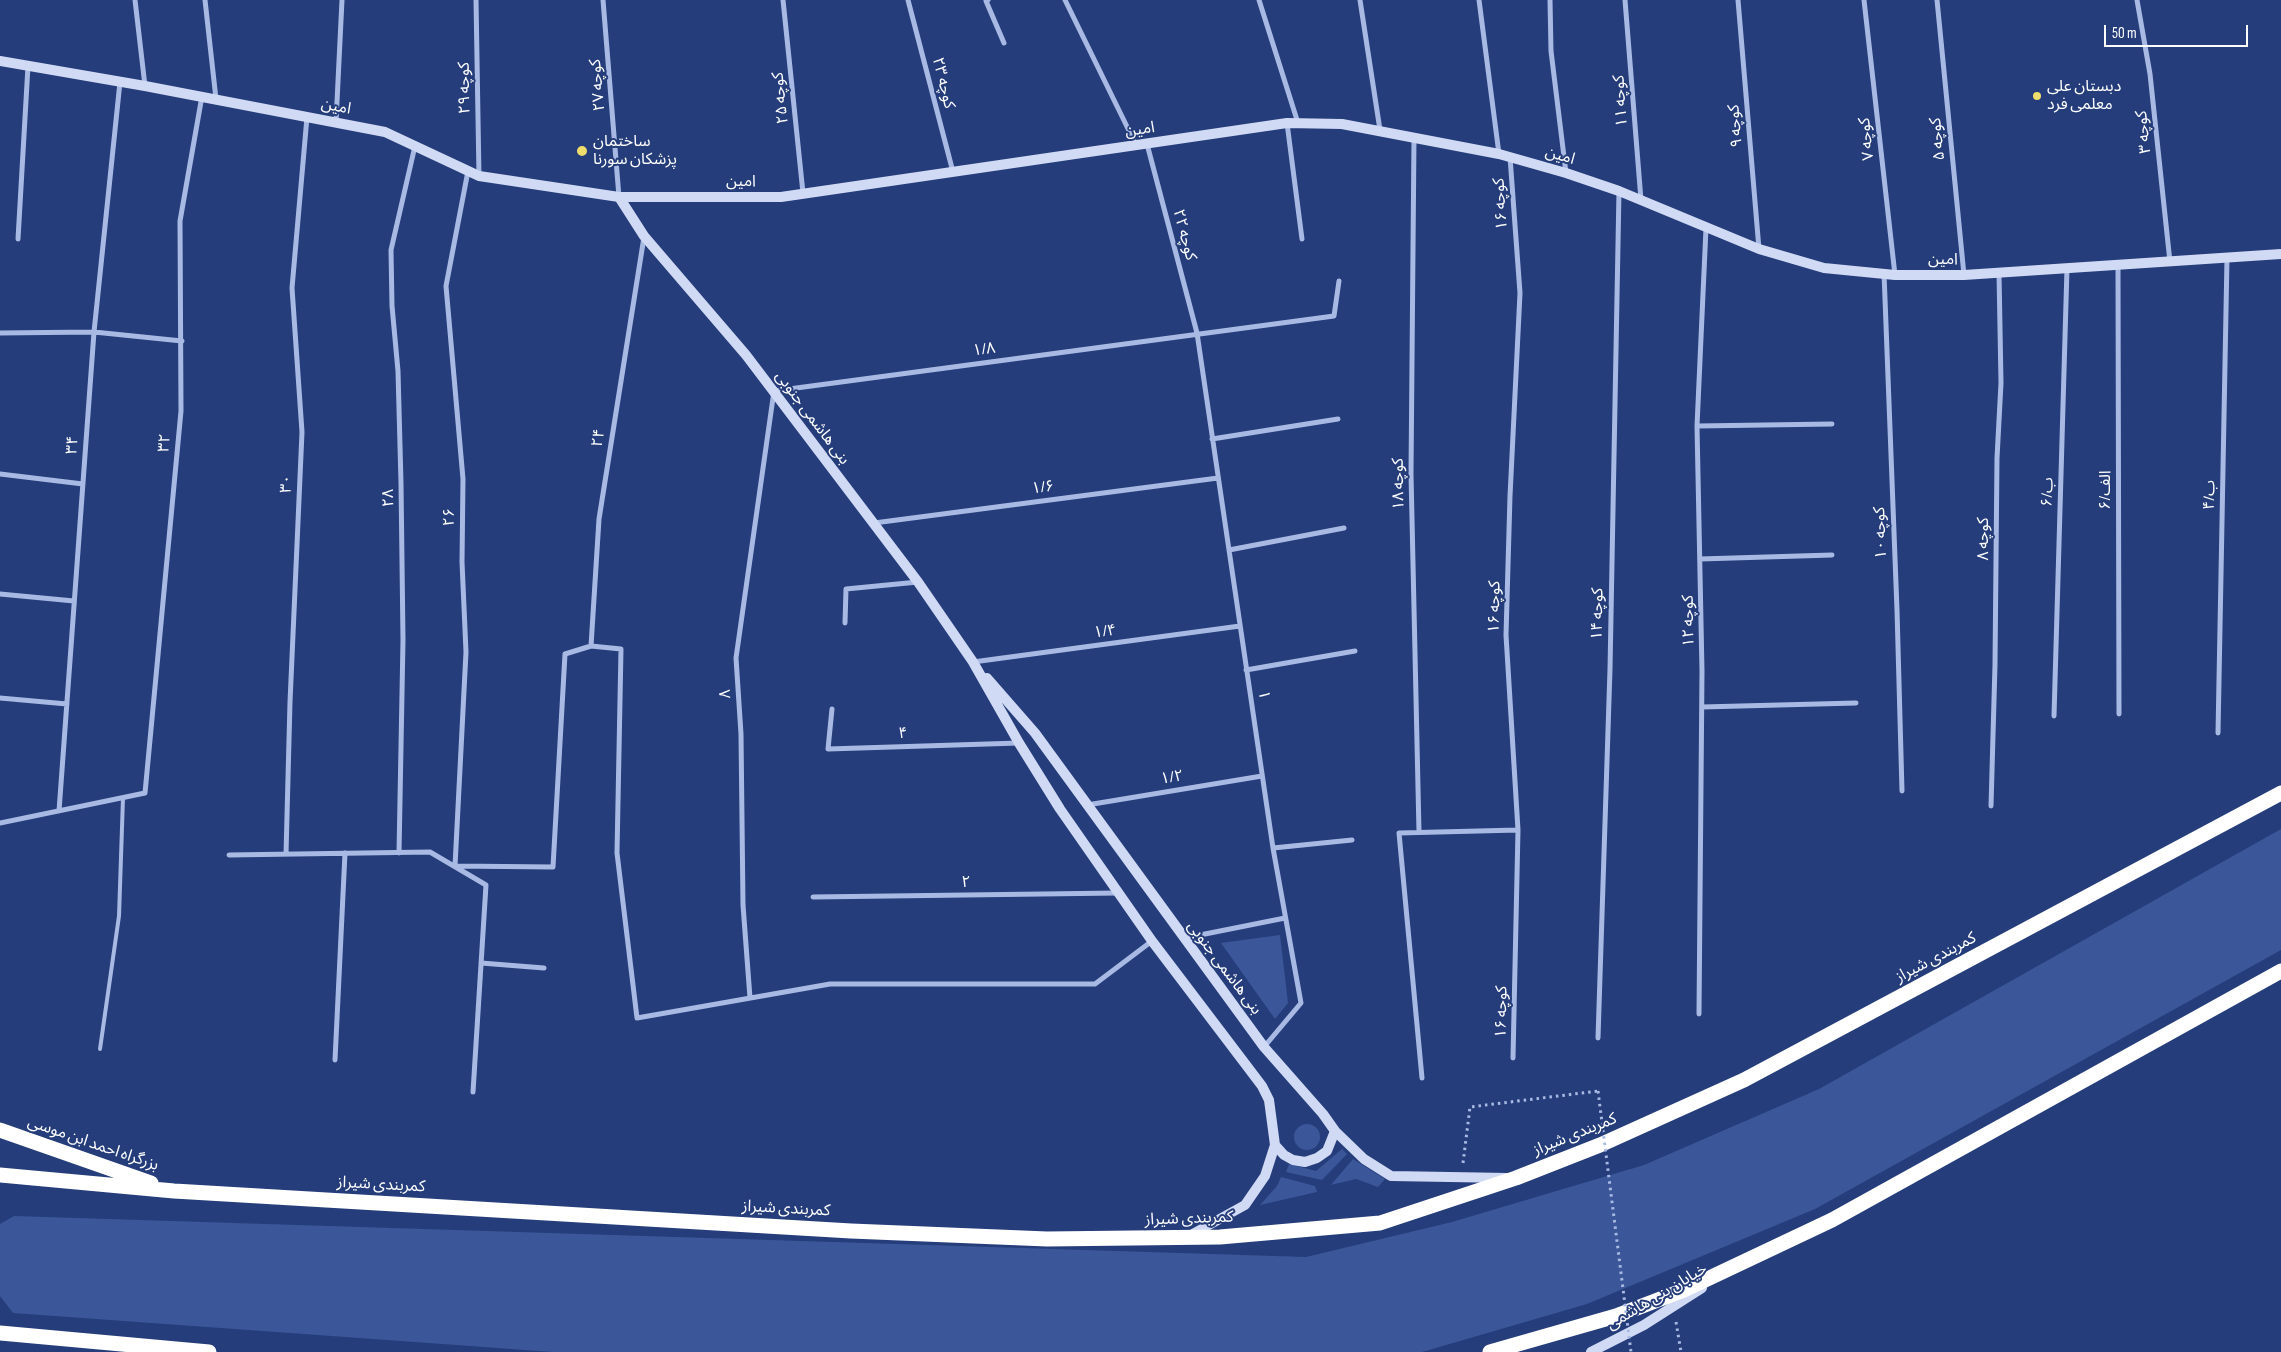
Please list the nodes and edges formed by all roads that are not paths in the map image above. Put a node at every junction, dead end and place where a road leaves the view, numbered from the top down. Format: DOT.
graph roads {
  1 [pos="135,0"];
  2 [pos="205,0"];
  3 [pos="342,0"];
  4 [pos="476,0"];
  5 [pos="603,0"];
  6 [pos="783,0"];
  7 [pos="908,0"];
  8 [pos="988,0"];
  9 [pos="1065,0"];
  10 [pos="1259,0"];
  11 [pos="1360,0"];
  12 [pos="1479,0"];
  13 [pos="1550,0"];
  14 [pos="1625,0"];
  15 [pos="1738,0"];
  16 [pos="1864,0"];
  17 [pos="1937,0"];
  18 [pos="2136,0"];
  19 [pos="1004,43"];
  20 [pos="0,61"];
  21 [pos="28,66"];
  22 [pos="120,82"];
  23 [pos="145,86"];
  24 [pos="202,96"];
  25 [pos="216,99"];
  26 [pos="307,117"];
  27 [pos="336,123"];
  28 [pos="1287,123"];
  29 [pos="1298,124"];
  30 [pos="1380,130"];
  31 [pos="1414,136"];
  32 [pos="1142,145"];
  33 [pos="415,146"];
  34 [pos="1499,154"];
  35 [pos="1510,157"];
  36 [pos="468,171"];
  37 [pos="953,172"];
  38 [pos="1566,173"];
  39 [pos="479,176"];
  40 [pos="1619,191"];
  41 [pos="803,194"];
  42 [pos="619,197"];
  43 [pos="1641,200"];
  44 [pos="1706,228"];
  45 [pos="644,236"];
  46 [pos="18,238"];
  47 [pos="1302,239"];
  48 [pos="1759,249"];
  49 [pos="2281,254"];
  50 [pos="2227,258"];
  51 [pos="2170,262"];
  52 [pos="2118,265"];
  53 [pos="2067,268"];
  54 [pos="1884,273"];
  55 [pos="1999,273"];
  56 [pos="1895,275"];
  57 [pos="1964,275"];
  58 [pos="1339,281"];
  59 [pos="94,332"];
  60 [pos="0,333"];
  61 [pos="1197,333"];
  62 [pos="182,341"];
  63 [pos="774,391"];
  64 [pos="1338,419"];
  65 [pos="1832,424"];
  66 [pos="1697,426"];
  67 [pos="1212,439"];
  68 [pos="0,474"];
  69 [pos="1218,478"];
  70 [pos="83,484"];
  71 [pos="872,524"];
  72 [pos="1344,528"];
  73 [pos="1228,550"];
  74 [pos="1832,555"];
  75 [pos="1700,559"];
  76 [pos="918,582"];
  77 [pos="0,594"];
  78 [pos="74,601"];
  79 [pos="845,623"];
  80 [pos="1240,626"];
  81 [pos="591,646"];
  82 [pos="1355,651"];
  83 [pos="973,662"];
  84 [pos="1246,670"];
  85 [pos="0,698"];
  86 [pos="1856,703"];
  87 [pos="67,704"];
  88 [pos="1702,706"];
  89 [pos="832,709"];
  90 [pos="2119,714"];
  91 [pos="2054,716"];
  92 [pos="2218,733"];
  93 [pos="1018,743"];
  94 [pos="1262,776"];
  95 [pos="1902,791"];
  96 [pos="2281,793"];
  97 [pos="123,798"];
  98 [pos="1086,805"];
  99 [pos="1991,806"];
  100 [pos="59,811"];
  101 [pos="0,823"];
  102 [pos="1518,830"];
  103 [pos="1419,832"];
  104 [pos="1352,840"];
  105 [pos="1273,848"];
  106 [pos="399,852"];
  107 [pos="345,853"];
  108 [pos="286,854"];
  109 [pos="229,855"];
  110 [pos="455,866"];
  111 [pos="1118,893"];
  112 [pos="813,897"];
  113 [pos="1285,918"];
  114 [pos="1183,939"];
  115 [pos="1152,941"];
  116 [pos="481,963"];
  117 [pos="544,968"];
  118 [pos="2281,971"];
  119 [pos="750,998"];
  120 [pos="1699,1014"];
  121 [pos="1598,1038"];
  122 [pos="1264,1047"];
  123 [pos="100,1049"];
  124 [pos="1513,1058"];
  125 [pos="335,1060"];
  126 [pos="1422,1078"];
  127 [pos="473,1092"];
  128 [pos="0,1130"];
  129 [pos="1335,1130"];
  130 [pos="1275,1145"];
  131 [pos="0,1175"];
  132 [pos="1516,1178"];
  133 [pos="174,1190"];
  134 [pos="1186,1237"];
  135 [pos="1738,1265"];
  136 [pos="0,1334"];
  137 [pos="209,1352"];
  138 [pos="1490,1352"];
  139 [pos="1591,1352"];
  1 -- 23 [label="street"];
  2 -- 25 [label="street"];
  3 -- 27 [label="street"];
  4 -- 39 [label="street, کوچه ۲۹"];
  5 -- 42 [label="street, کوچه ۲۷"];
  6 -- 41 [label="street, کوچه ۲۵"];
  7 -- 37 [label="street, کوچه ۲۳"];
  8 -- 19 [label="street"];
  9 -- 32 [label="street, کوچه ۲۲"];
  10 -- 29 [label="street"];
  11 -- 30 [label="street"];
  12 -- 34 [label="street"];
  13 -- 38 [label="street"];
  14 -- 43 [label="street, کوچه ۱۱"];
  15 -- 48 [label="street, کوچه ۹"];
  16 -- 56 [label="street, کوچه ۷"];
  17 -- 57 [label="street, کوچه ۵"];
  18 -- 51 [label="street, کوچه ۳"];
  20 -- 21 [label="street, امین"];
  21 -- 22 [label="street, امین"];
  21 -- 46 [label="street"];
  22 -- 23 [label="street, امین"];
  22 -- 59 [label="street, ۳۴"];
  23 -- 24 [label="street, امین"];
  24 -- 25 [label="street, امین"];
  24 -- 62 [label="street, ۳۲"];
  25 -- 26 [label="street, امین"];
  26 -- 27 [label="street, امین"];
  26 -- 108 [label="street, ۳۰"];
  27 -- 33 [label="street, امین"];
  28 -- 29 [label="street, امین"];
  28 -- 32 [label="street, امین"];
  28 -- 47 [label="street"];
  29 -- 30 [label="street, امین"];
  30 -- 31 [label="street, امین"];
  31 -- 34 [label="street, امین"];
  31 -- 103 [label="street, کوچه ۱۸"];
  32 -- 37 [label="street, امین"];
  32 -- 61 [label="street, کوچه ۲۲"];
  33 -- 36 [label="street, امین"];
  33 -- 106 [label="street, ۲۸"];
  34 -- 35 [label="street, امین"];
  35 -- 38 [label="street, امین"];
  35 -- 102 [label="street, کوچه ۱۶"];
  36 -- 39 [label="street, امین"];
  36 -- 110 [label="street, ۲۶"];
  37 -- 41 [label="street, امین"];
  38 -- 40 [label="street, امین"];
  39 -- 42 [label="street, امین"];
  40 -- 43 [label="street, امین"];
  40 -- 121 [label="street, کوچه ۱۴"];
  41 -- 42 [label="street, امین"];
  42 -- 45 [label="street, بنی هاشمی جنوبی"];
  43 -- 44 [label="street, امین"];
  44 -- 48 [label="street, امین"];
  44 -- 66 [label="street, کوچه ۱۲"];
  45 -- 63 [label="street, بنی هاشمی جنوبی"];
  45 -- 81 [label="street, ۲۴"];
  48 -- 54 [label="street, امین"];
  49 -- 50 [label="street, امین"];
  50 -- 51 [label="street, امین"];
  50 -- 92 [label="street, ۴/ب"];
  51 -- 52 [label="street, امین"];
  52 -- 53 [label="street, امین"];
  52 -- 90 [label="street, ۶/الف"];
  53 -- 55 [label="street, امین"];
  53 -- 91 [label="street, ب/۶"];
  54 -- 56 [label="street, امین"];
  54 -- 95 [label="street, کوچه ۱۰"];
  55 -- 57 [label="street, امین"];
  55 -- 99 [label="street, کوچه ۸"];
  56 -- 57 [label="street, امین"];
  58 -- 61 [label="street, ۱/۸"];
  59 -- 60 [label="street"];
  59 -- 62 [label="street"];
  59 -- 70 [label="street, ۳۴"];
  61 -- 63 [label="street, ۱/۸"];
  61 -- 67 [label="street, ۱"];
  62 -- 97 [label="street, ۳۲"];
  63 -- 71 [label="street, بنی هاشمی جنوبی"];
  63 -- 119 [label="street, ۸"];
  64 -- 67 [label="street"];
  65 -- 66 [label="street"];
  66 -- 75 [label="street, کوچه ۱۲"];
  67 -- 69 [label="street, ۱"];
  68 -- 70 [label="street"];
  69 -- 71 [label="street, ۱/۶"];
  69 -- 73 [label="street, ۱"];
  70 -- 78 [label="street, ۳۴"];
  71 -- 76 [label="street, بنی هاشمی جنوبی"];
  72 -- 73 [label="street"];
  73 -- 80 [label="street, ۱"];
  74 -- 75 [label="street"];
  75 -- 88 [label="street, کوچه ۱۲"];
  76 -- 79 [label="street"];
  76 -- 83 [label="street, بنی هاشمی جنوبی"];
  77 -- 78 [label="street"];
  78 -- 87 [label="street, ۳۴"];
  80 -- 83 [label="street, ۱/۴"];
  80 -- 84 [label="street, ۱"];
  81 -- 110 [label="street"];
  81 -- 119 [label="street"];
  82 -- 84 [label="street"];
  83 -- 93 [label="street, بنی هاشمی جنوبی"];
  83 -- 98 [label="street, بنی هاشمی جنوبی"];
  84 -- 94 [label="street, ۱"];
  85 -- 87 [label="street"];
  86 -- 88 [label="street"];
  87 -- 100 [label="street, ۳۴"];
  88 -- 120 [label="street, کوچه ۱۲"];
  89 -- 93 [label="street, ۴"];
  93 -- 111 [label="street, بنی هاشمی جنوبی"];
  94 -- 98 [label="street, ۱/۲"];
  94 -- 105 [label="street, ۱"];
  96 -- 132 [label="highway, کمربندی شیراز"];
  97 -- 100 [label="street"];
  97 -- 123 [label="lane"];
  98 -- 114 [label="street, بنی هاشمی جنوبی"];
  100 -- 101 [label="street"];
  102 -- 103 [label="street"];
  102 -- 124 [label="street, کوچه ۱۶"];
  103 -- 126 [label="street"];
  104 -- 105 [label="street"];
  105 -- 113 [label="street, ۱"];
  106 -- 107 [label="street"];
  106 -- 110 [label="street"];
  107 -- 108 [label="street"];
  107 -- 125 [label="street"];
  108 -- 109 [label="street"];
  110 -- 116 [label="street"];
  111 -- 112 [label="street, ۲"];
  111 -- 115 [label="street, بنی هاشمی جنوبی"];
  113 -- 114 [label="street"];
  113 -- 122 [label="street, ۱"];
  114 -- 122 [label="street, بنی هاشمی جنوبی"];
  115 -- 119 [label="street"];
  115 -- 130 [label="street, بنی هاشمی جنوبی"];
  116 -- 117 [label="street"];
  116 -- 127 [label="street"];
  118 -- 135 [label="highway"];
  122 -- 129 [label="street, بنی هاشمی جنوبی"];
  128 -- 133 [label="highway, بزرگراه احمد ابن موسی"];
  129 -- 130 [label="street"];
  129 -- 132 [label="street, بنی هاشمی جنوبی"];
  130 -- 134 [label="street, بنی هاشمی جنوبی"];
  131 -- 133 [label="highway, کمربندی شیراز"];
  132 -- 134 [label="highway, کمربندی شیراز"];
  133 -- 134 [label="highway, کمربندی شیراز"];
  135 -- 138 [label="highway"];
  135 -- 139 [label="street, خیابان بنی هاشمی"];
  136 -- 137 [label="highway"];
}
